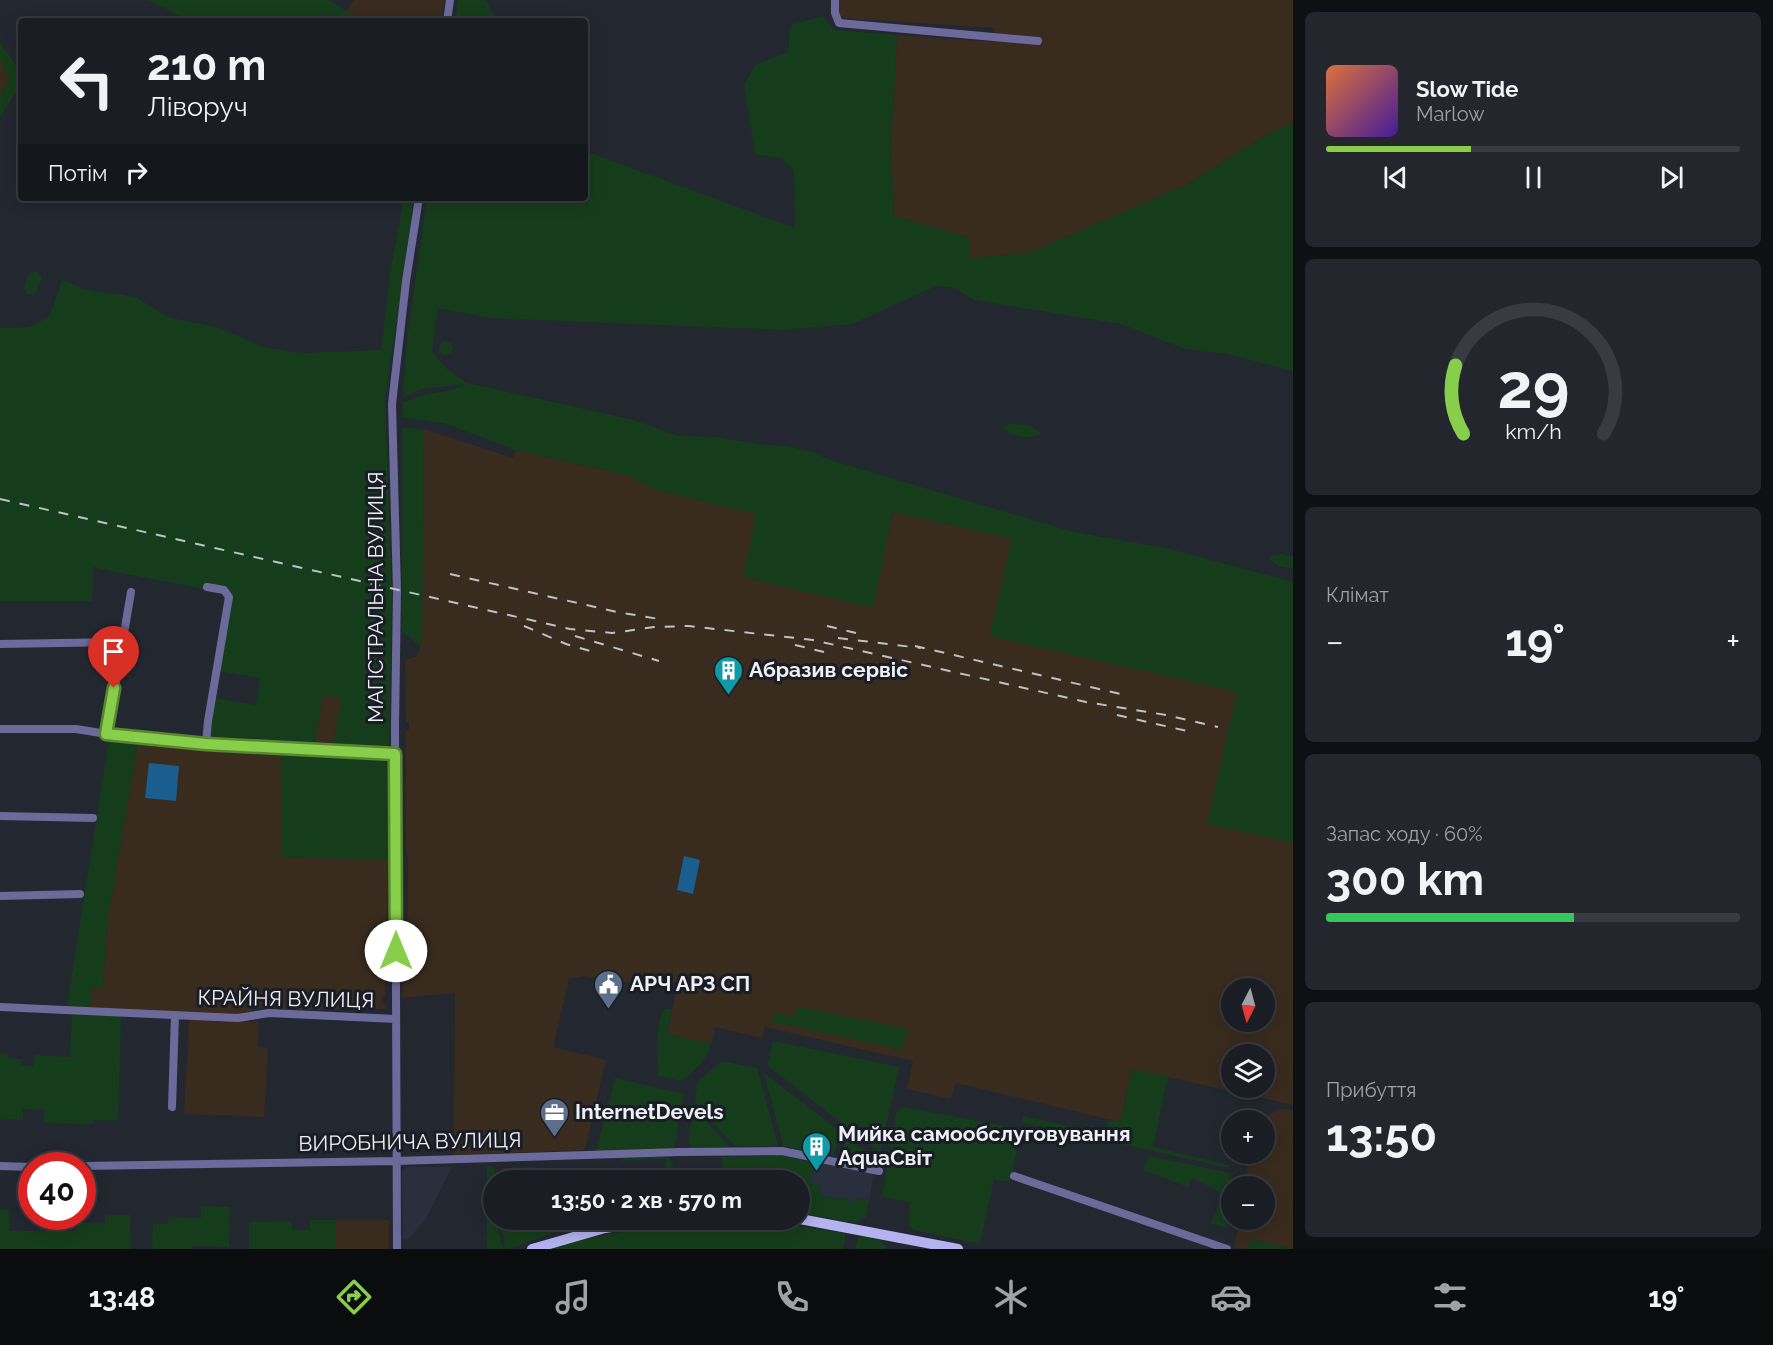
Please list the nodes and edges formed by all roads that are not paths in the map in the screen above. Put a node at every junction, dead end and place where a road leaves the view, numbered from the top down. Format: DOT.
graph roads {
  1 [pos="450,0"];
  2 [pos="836,0"];
  3 [pos="447,18"];
  4 [pos="1038,42"];
  5 [pos="419,201"];
  6 [pos="207,587"];
  7 [pos="131,591"];
  8 [pos="122,642"];
  9 [pos="0,644"];
  10 [pos="0,729"];
  11 [pos="106,734"];
  12 [pos="206,744"];
  13 [pos="395,754"];
  14 [pos="0,816"];
  15 [pos="93,818"];
  16 [pos="81,894"];
  17 [pos="0,896"];
  18 [pos="0,1007"];
  19 [pos="175,1015"];
  20 [pos="396,1019"];
  21 [pos="171,1107"];
  22 [pos="396,1161"];
  23 [pos="0,1166"];
  24 [pos="96,1166"];
  25 [pos="18,1167"];
  26 [pos="879,1171"];
  27 [pos="1014,1176"];
  28 [pos="810,1222"];
  29 [pos="598,1230"];
  30 [pos="397,1249"];
  31 [pos="532,1249"];
  32 [pos="958,1249"];
  33 [pos="1227,1249"];
  1 -- 3 [label="street"];
  2 -- 4 [label="street"];
  5 -- 13 [label="street, МАГІСТРАЛЬНА ВУЛИЦЯ"];
  6 -- 12 [label="street"];
  7 -- 8 [label="street"];
  8 -- 9 [label="street"];
  8 -- 11 [label="street"];
  10 -- 11 [label="street"];
  11 -- 12 [label="street"];
  12 -- 13 [label="street"];
  13 -- 20 [label="street, МАГІСТРАЛЬНА ВУЛИЦЯ"];
  14 -- 15 [label="street"];
  16 -- 17 [label="street"];
  18 -- 19 [label="street, КРАЙНЯ ВУЛИЦЯ"];
  19 -- 20 [label="street, КРАЙНЯ ВУЛИЦЯ"];
  19 -- 21 [label="street, КРАЙНЯ ВУЛИЦЯ"];
  20 -- 22 [label="street, МАГІСТРАЛЬНА ВУЛИЦЯ"];
  22 -- 24 [label="street, ВИРОБНИЧА ВУЛИЦЯ"];
  22 -- 26 [label="street, ВИРОБНИЧА ВУЛИЦЯ"];
  22 -- 30 [label="street, МАГІСТРАЛЬНА ВУЛИЦЯ"];
  23 -- 25 [label="street"];
  27 -- 33 [label="street"];
  28 -- 32 [label="main road"];
  29 -- 31 [label="main road"];
}
